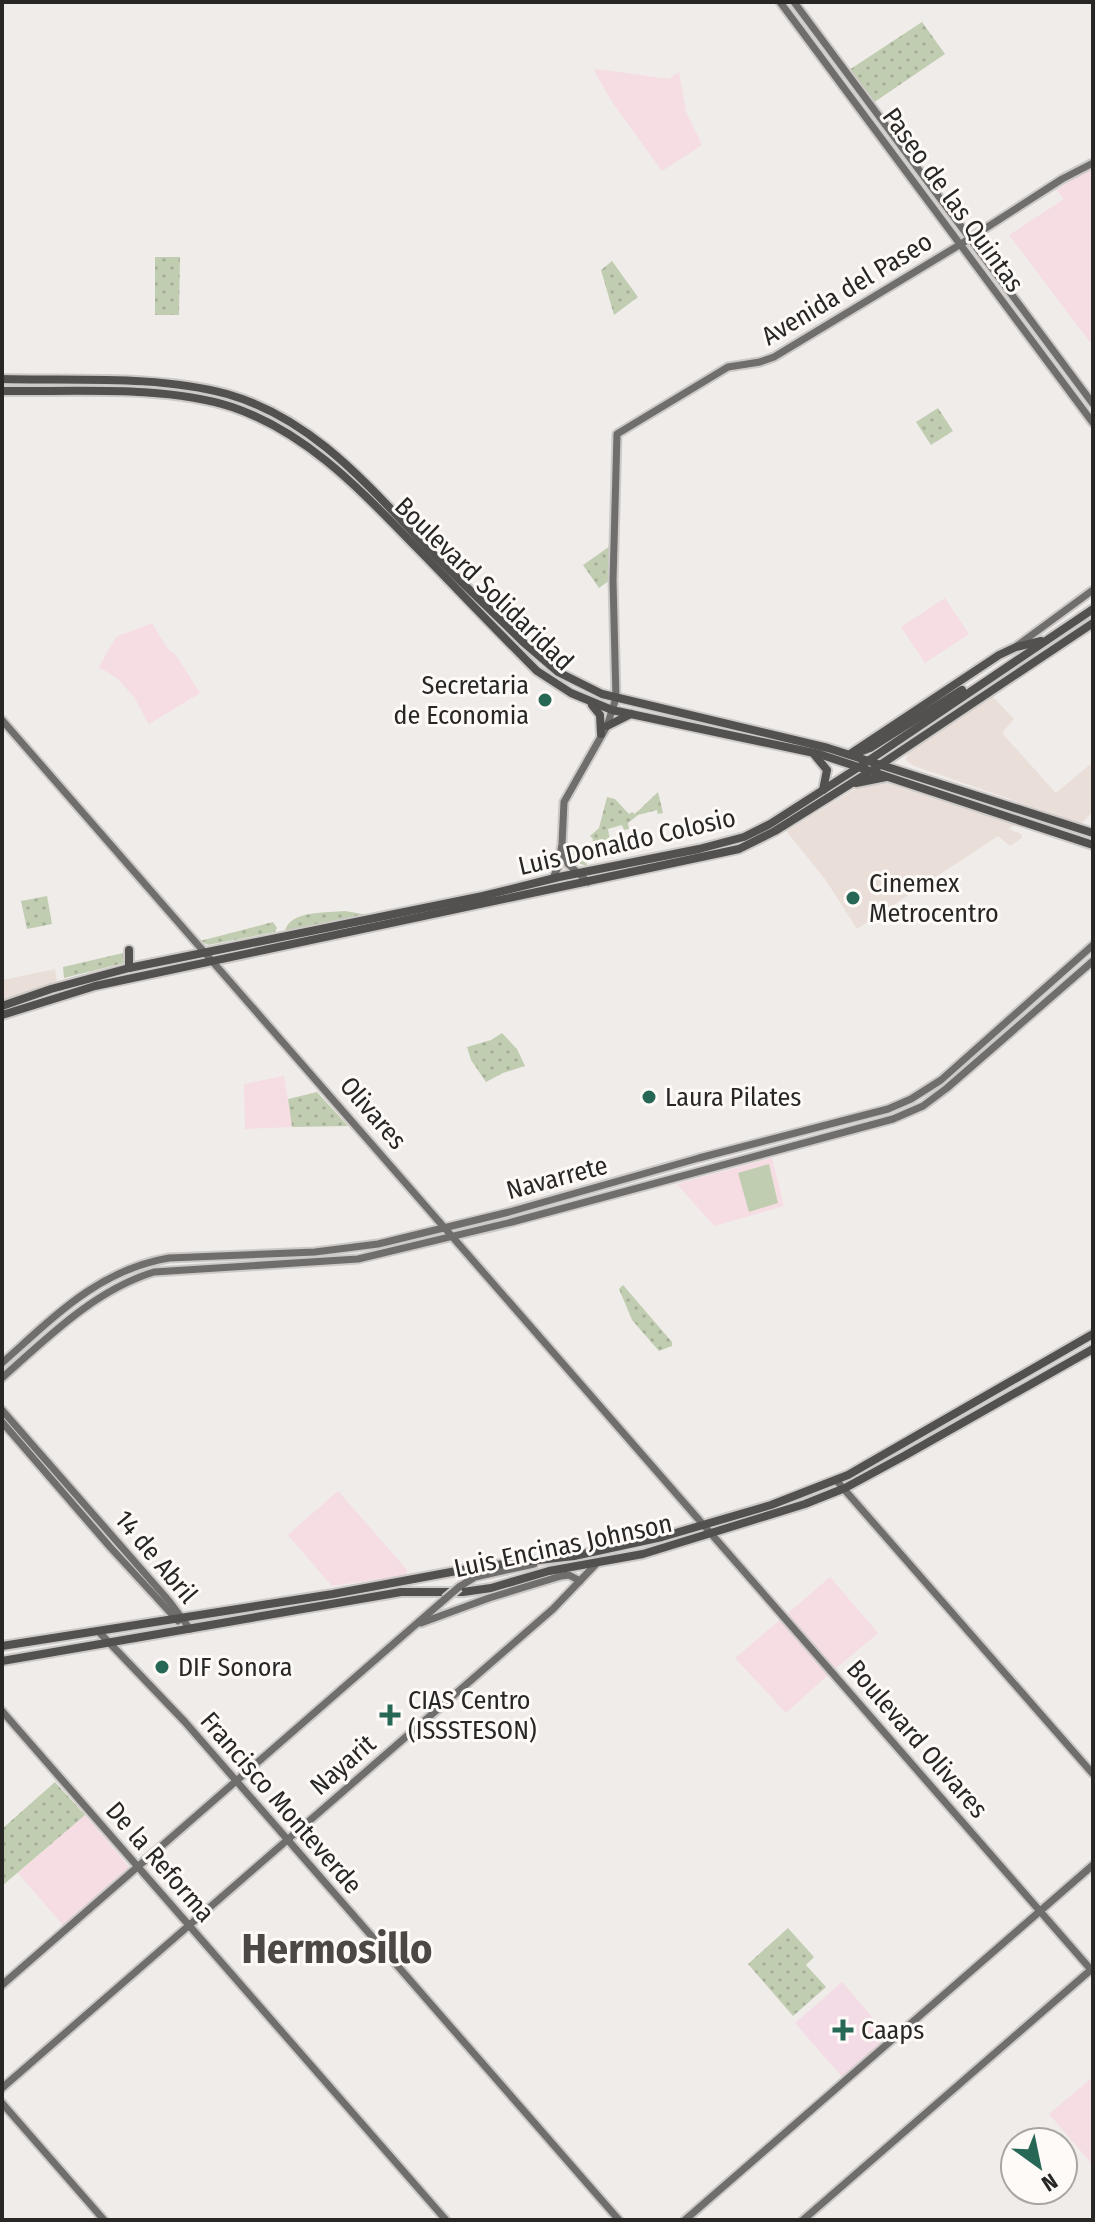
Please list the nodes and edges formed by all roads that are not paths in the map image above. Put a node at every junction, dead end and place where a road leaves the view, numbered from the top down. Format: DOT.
graph roads {
  1 [pos="780,2"];
  2 [pos="794,2"];
  3 [pos="1093,163"];
  4 [pos="969,239"];
  5 [pos="961,244"];
  6 [pos="2,379"];
  7 [pos="58,381"];
  8 [pos="2,391"];
  9 [pos="54,391"];
  10 [pos="1093,404"];
  11 [pos="1093,423"];
  12 [pos="1093,590"];
  13 [pos="1093,609"];
  14 [pos="1093,623"];
  15 [pos="1051,638"];
  16 [pos="1016,647"];
  17 [pos="985,681"];
  18 [pos="616,698"];
  19 [pos="588,701"];
  20 [pos="612,710"];
  21 [pos="631,714"];
  22 [pos="2,720"];
  23 [pos="604,730"];
  24 [pos="904,749"];
  25 [pos="813,753"];
  26 [pos="850,754"];
  27 [pos="870,760"];
  28 [pos="881,764"];
  29 [pos="859,767"];
  30 [pos="871,771"];
  31 [pos="910,773"];
  32 [pos="889,777"];
  33 [pos="847,785"];
  34 [pos="823,791"];
  35 [pos="1093,833"];
  36 [pos="562,844"];
  37 [pos="1093,845"];
  38 [pos="577,873"];
  39 [pos="553,878"];
  40 [pos="588,882"];
  41 [pos="1093,945"];
  42 [pos="129,950"];
  43 [pos="226,952"];
  44 [pos="208,956"];
  45 [pos="1093,961"];
  46 [pos="129,968"];
  47 [pos="2,1006"];
  48 [pos="2,1015"];
  49 [pos="1007,1022"];
  50 [pos="994,1048"];
  51 [pos="444,1228"];
  52 [pos="452,1237"];
  53 [pos="1093,1334"];
  54 [pos="1093,1349"];
  55 [pos="2,1363"];
  56 [pos="1039,1365"];
  57 [pos="2,1378"];
  58 [pos="1031,1383"];
  59 [pos="2,1410"];
  60 [pos="2,1422"];
  61 [pos="836,1480"];
  62 [pos="845,1488"];
  63 [pos="801,1494"];
  64 [pos="805,1504"];
  65 [pos="705,1524"];
  66 [pos="711,1533"];
  67 [pos="564,1558"];
  68 [pos="597,1562"];
  69 [pos="580,1581"];
  70 [pos="180,1618"];
  71 [pos="415,1625"];
  72 [pos="190,1629"];
  73 [pos="99,1632"];
  74 [pos="151,1636"];
  75 [pos="113,1643"];
  76 [pos="2,1648"];
  77 [pos="2,1661"];
  78 [pos="2,1711"];
  79 [pos="1093,1774"];
  80 [pos="235,1781"];
  81 [pos="287,1840"];
  82 [pos="1093,1865"];
  83 [pos="137,1866"];
  84 [pos="1040,1910"];
  85 [pos="188,1925"];
  86 [pos="1092,1970"];
  87 [pos="2,1985"];
  88 [pos="2,2088"];
  89 [pos="2,2103"];
  90 [pos="104,2220"];
  91 [pos="446,2220"];
  92 [pos="619,2220"];
  93 [pos="685,2220"];
  94 [pos="803,2220"];
  1 -- 5 [label="main road, Paseo de las Quintas"];
  2 -- 4 [label="main road, Paseo de las Quintas"];
  3 -- 4 [label="main road, Avenida del Paseo"];
  4 -- 5 [label="main road, Avenida del Paseo"];
  4 -- 10 [label="main road, Paseo de las Quintas"];
  5 -- 11 [label="main road, Paseo de las Quintas"];
  5 -- 18 [label="main road, Avenida del Paseo"];
  6 -- 7 [label="main road, Boulevard Solidaridad"];
  7 -- 9 [label="main road"];
  7 -- 18 [label="main road, Boulevard Solidaridad"];
  8 -- 9 [label="main road, Boulevard Solidaridad"];
  9 -- 19 [label="main road, Boulevard Solidaridad"];
  12 -- 16 [label="main road"];
  13 -- 15 [label="main road, Luis Donaldo Colosio"];
  14 -- 24 [label="main road, Luis Donaldo Colosio"];
  15 -- 16 [label="main road"];
  15 -- 17 [label="main road, Luis Donaldo Colosio"];
  16 -- 26 [label="main road"];
  17 -- 26 [label="main road"];
  17 -- 27 [label="main road, Luis Donaldo Colosio"];
  18 -- 20 [label="main road"];
  18 -- 26 [label="main road, Boulevard Solidaridad"];
  19 -- 20 [label="main road, Boulevard Solidaridad"];
  19 -- 23 [label="main road"];
  20 -- 21 [label="main road, Boulevard Solidaridad"];
  20 -- 23 [label="main road"];
  21 -- 23 [label="main road"];
  21 -- 25 [label="main road, Boulevard Solidaridad"];
  22 -- 44 [label="main road, Olivares"];
  23 -- 36 [label="main road"];
  24 -- 28 [label="main road, Luis Donaldo Colosio"];
  24 -- 31 [label="main road"];
  25 -- 29 [label="main road, Boulevard Solidaridad"];
  25 -- 34 [label="main road"];
  26 -- 27 [label="main road, Boulevard Solidaridad"];
  27 -- 28 [label="main road, Boulevard Solidaridad"];
  27 -- 29 [label="main road, Luis Donaldo Colosio"];
  28 -- 30 [label="main road, Luis Donaldo Colosio"];
  28 -- 31 [label="main road, Boulevard Solidaridad"];
  29 -- 30 [label="main road, Boulevard Solidaridad"];
  29 -- 34 [label="main road, Luis Donaldo Colosio"];
  30 -- 32 [label="main road, Boulevard Solidaridad"];
  30 -- 33 [label="main road, Luis Donaldo Colosio"];
  31 -- 35 [label="main road, Boulevard Solidaridad"];
  32 -- 33 [label="main road"];
  32 -- 37 [label="main road, Boulevard Solidaridad"];
  33 -- 40 [label="main road, Luis Donaldo Colosio"];
  34 -- 38 [label="main road, Luis Donaldo Colosio"];
  36 -- 38 [label="main road"];
  36 -- 39 [label="main road"];
  38 -- 39 [label="main road, Luis Donaldo Colosio"];
  38 -- 40 [label="main road"];
  39 -- 43 [label="main road, Luis Donaldo Colosio"];
  40 -- 43 [label="main road, Luis Donaldo Colosio"];
  41 -- 49 [label="main road, Navarrete"];
  42 -- 46 [label="main road"];
  43 -- 44 [label="main road, Luis Donaldo Colosio"];
  44 -- 46 [label="main road"];
  44 -- 48 [label="main road"];
  44 -- 51 [label="main road, Olivares"];
  45 -- 50 [label="main road, Navarrete"];
  46 -- 47 [label="main road"];
  49 -- 50 [label="main road"];
  49 -- 51 [label="main road, Navarrete"];
  50 -- 52 [label="main road, Navarrete"];
  51 -- 52 [label="main road, Olivares"];
  51 -- 55 [label="main road, Navarrete"];
  52 -- 57 [label="main road, Navarrete"];
  52 -- 65 [label="main road, Olivares"];
  53 -- 56 [label="main road, Luis Encinas Johnson"];
  54 -- 58 [label="main road, Luis Encinas Johnson"];
  56 -- 58 [label="main road"];
  56 -- 61 [label="main road, Luis Encinas Johnson"];
  58 -- 62 [label="main road, Luis Encinas Johnson"];
  59 -- 70 [label="main road, 14 de Abril"];
  60 -- 70 [label="main road, 14 de Abril"];
  61 -- 62 [label="main road"];
  61 -- 63 [label="main road, Luis Encinas Johnson"];
  62 -- 64 [label="main road, Luis Encinas Johnson"];
  62 -- 79 [label="main road"];
  63 -- 64 [label="main road"];
  63 -- 65 [label="main road, Luis Encinas Johnson"];
  64 -- 66 [label="main road, Luis Encinas Johnson"];
  65 -- 66 [label="main road, Olivares"];
  65 -- 67 [label="main road, Luis Encinas Johnson"];
  66 -- 68 [label="main road, Luis Encinas Johnson"];
  66 -- 84 [label="main road, Boulevard Olivares"];
  67 -- 70 [label="main road, Luis Encinas Johnson"];
  67 -- 71 [label="main road, bridge"];
  68 -- 69 [label="main road, Nayarit"];
  68 -- 72 [label="main road, Luis Encinas Johnson"];
  69 -- 71 [label="main road"];
  69 -- 81 [label="main road, Nayarit"];
  70 -- 72 [label="main road, 14 de Abril"];
  70 -- 73 [label="main road, Luis Encinas Johnson"];
  70 -- 74 [label="main road"];
  71 -- 80 [label="main road"];
  72 -- 74 [label="main road, Luis Encinas Johnson"];
  73 -- 75 [label="main road, Francisco Monteverde"];
  73 -- 76 [label="main road, Luis Encinas Johnson"];
  74 -- 75 [label="main road, Luis Encinas Johnson"];
  75 -- 77 [label="main road, Luis Encinas Johnson"];
  75 -- 80 [label="main road, Francisco Monteverde"];
  78 -- 83 [label="main road, De la Reforma"];
  80 -- 81 [label="main road, Francisco Monteverde"];
  80 -- 83 [label="main road"];
  81 -- 85 [label="main road, Nayarit"];
  81 -- 92 [label="main road, Francisco Monteverde"];
  82 -- 84 [label="main road"];
  83 -- 85 [label="main road, De la Reforma"];
  83 -- 87 [label="main road"];
  84 -- 86 [label="main road, Boulevard Olivares"];
  84 -- 93 [label="main road"];
  85 -- 88 [label="main road, Nayarit"];
  85 -- 91 [label="main road, De la Reforma"];
  86 -- 94 [label="main road"];
  89 -- 90 [label="main road"];
}
